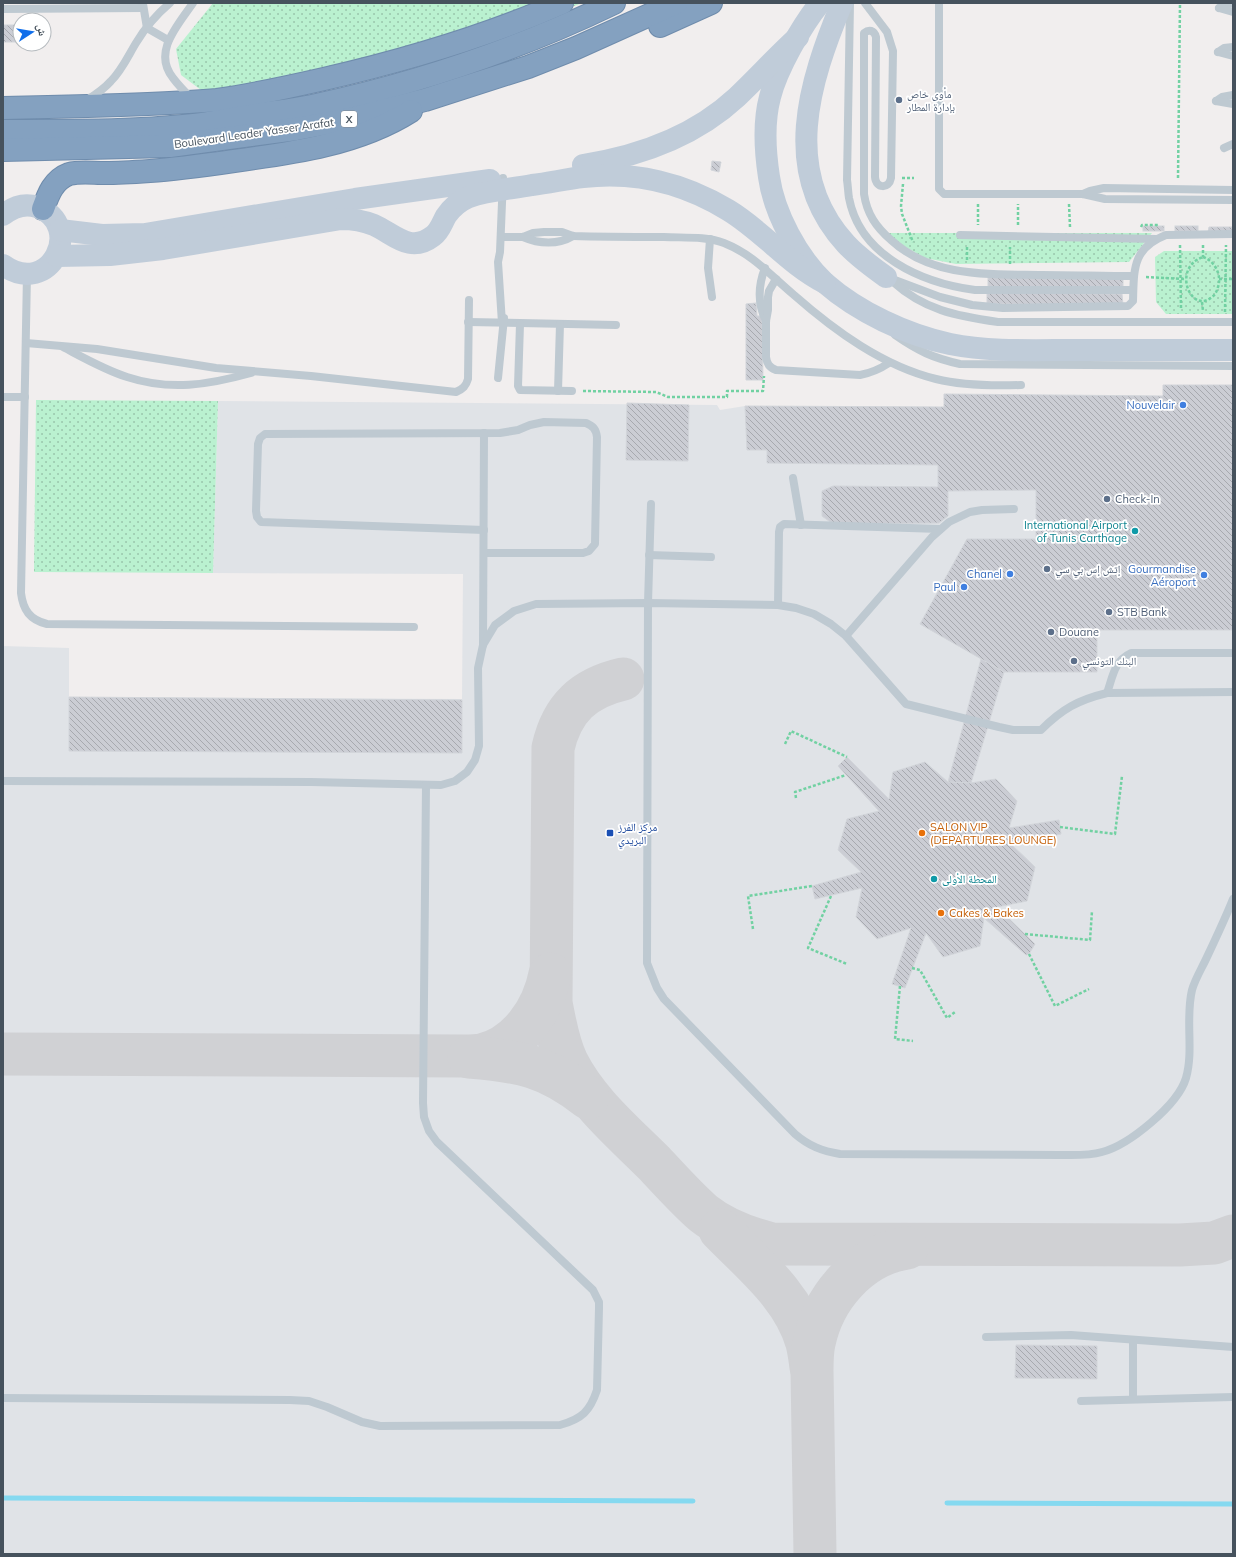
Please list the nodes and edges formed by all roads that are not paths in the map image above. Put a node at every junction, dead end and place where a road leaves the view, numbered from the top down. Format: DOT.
graph roads {
  1 [pos="170,3"];
  2 [pos="193,3"];
  3 [pos="562,3"];
  4 [pos="614,3"];
  5 [pos="676,3"];
  6 [pos="711,3"];
  7 [pos="820,3"];
  8 [pos="842,3"];
  9 [pos="850,3"];
  10 [pos="865,3"];
  11 [pos="939,3"];
  12 [pos="1233,3"];
  13 [pos="50,6"];
  14 [pos="143,6"];
  15 [pos="3,9"];
  16 [pos="1233,12"];
  17 [pos="146,28"];
  18 [pos="798,36"];
  19 [pos="168,40"];
  20 [pos="1233,47"];
  21 [pos="576,48"];
  22 [pos="1233,56"];
  23 [pos="1233,96"];
  24 [pos="425,100"];
  25 [pos="194,102"];
  26 [pos="1233,104"];
  27 [pos="73,107"];
  28 [pos="3,108"];
  29 [pos="3,131"];
  30 [pos="1233,144"];
  31 [pos="3,150"];
  32 [pos="1233,151"];
  33 [pos="502,184"];
  34 [pos="1233,190"];
  35 [pos="1084,194"];
  36 [pos="1233,200"];
  37 [pos="43,210"];
  38 [pos="3,215"];
  39 [pos="60,230"];
  40 [pos="209,233"];
  41 [pos="1230,234"];
  42 [pos="963,235"];
  43 [pos="501,237"];
  44 [pos="710,239"];
  45 [pos="1156,239"];
  46 [pos="57,256"];
  47 [pos="915,257"];
  48 [pos="3,265"];
  49 [pos="765,268"];
  50 [pos="908,270"];
  51 [pos="27,274"];
  52 [pos="1133,276"];
  53 [pos="886,277"];
  54 [pos="776,279"];
  55 [pos="825,283"];
  56 [pos="1133,290"];
  57 [pos="712,297"];
  58 [pos="469,300"];
  59 [pos="877,318"];
  60 [pos="766,321"];
  61 [pos="468,322"];
  62 [pos="1229,322"];
  63 [pos="502,323"];
  64 [pos="520,324"];
  65 [pos="560,324"];
  66 [pos="616,326"];
  67 [pos="26,343"];
  68 [pos="59,345"];
  69 [pos="1233,350"];
  70 [pos="889,363"];
  71 [pos="1233,366"];
  72 [pos="256,371"];
  73 [pos="498,378"];
  74 [pos="1021,385"];
  75 [pos="558,391"];
  76 [pos="572,391"];
  77 [pos="3,397"];
  78 [pos="25,397"];
  79 [pos="484,433"];
  80 [pos="793,478"];
  81 [pos="651,504"];
  82 [pos="1014,509"];
  83 [pos="801,525"];
  84 [pos="940,529"];
  85 [pos="484,530"];
  86 [pos="484,553"];
  87 [pos="649,555"];
  88 [pos="711,556"];
  89 [pos="648,603"];
  90 [pos="778,605"];
  91 [pos="414,627"];
  92 [pos="846,636"];
  93 [pos="483,645"];
  94 [pos="1233,653"];
  95 [pos="1233,692"];
  96 [pos="1107,693"];
  97 [pos="3,781"];
  98 [pos="426,785"];
  99 [pos="1233,899"];
  100 [pos="986,1336"];
  101 [pos="1133,1340"];
  102 [pos="1233,1347"];
  103 [pos="1233,1397"];
  104 [pos="3,1398"];
  105 [pos="1133,1399"];
  106 [pos="1081,1401"];
  1 -- 17 [label="lane"];
  2 -- 19 [label="lane"];
  3 -- 25 [label="highway"];
  4 -- 29 [label="highway, Boulevard Leader Yasser Arafat / X"];
  5 -- 21 [label="highway, Boulevard Leader Yasser Arafat / X"];
  6 -- 21 [label="highway"];
  7 -- 18 [label="street"];
  8 -- 53 [label="street"];
  9 -- 50 [label="lane"];
  10 -- 47 [label="lane"];
  11 -- 35 [label="lane"];
  12 -- 16 [label="lane"];
  13 -- 14 [label="lane"];
  13 -- 15 [label="lane"];
  14 -- 17 [label="lane"];
  17 -- 19 [label="lane"];
  17 -- 27 [label="lane"];
  18 -- 33 [label="street"];
  18 -- 55 [label="street"];
  19 -- 25 [label="lane"];
  20 -- 22 [label="lane"];
  21 -- 24 [label="highway, Boulevard Leader Yasser Arafat / X"];
  23 -- 26 [label="lane"];
  24 -- 31 [label="highway, Boulevard Leader Yasser Arafat / X"];
  24 -- 37 [label="highway"];
  25 -- 27 [label="highway"];
  27 -- 28 [label="highway"];
  30 -- 32 [label="lane"];
  33 -- 40 [label="street"];
  33 -- 40 [label="street"];
  33 -- 43 [label="lane"];
  33 -- 55 [label="street"];
  34 -- 35 [label="lane"];
  35 -- 36 [label="lane"];
  37 -- 38 [label="street"];
  37 -- 39 [label="street"];
  39 -- 40 [label="street"];
  39 -- 46 [label="street"];
  40 -- 46 [label="street"];
  41 -- 45 [label="lane"];
  42 -- 45 [label="lane"];
  43 -- 44 [label="lane"];
  43 -- 63 [label="lane"];
  44 -- 49 [label="lane"];
  44 -- 57 [label="lane"];
  45 -- 52 [label="lane"];
  46 -- 51 [label="street"];
  47 -- 50 [label="lane"];
  47 -- 52 [label="lane"];
  48 -- 51 [label="street"];
  49 -- 54 [label="lane"];
  49 -- 60 [label="lane"];
  50 -- 56 [label="lane"];
  51 -- 67 [label="lane"];
  52 -- 56 [label="lane"];
  53 -- 56 [label="lane"];
  53 -- 62 [label="lane"];
  54 -- 60 [label="lane"];
  54 -- 70 [label="lane"];
  55 -- 59 [label="street"];
  58 -- 61 [label="lane"];
  59 -- 69 [label="street"];
  59 -- 71 [label="lane"];
  60 -- 70 [label="lane"];
  61 -- 63 [label="lane"];
  61 -- 72 [label="lane"];
  63 -- 64 [label="lane"];
  63 -- 73 [label="lane"];
  64 -- 65 [label="lane"];
  64 -- 75 [label="lane"];
  65 -- 66 [label="lane"];
  65 -- 75 [label="lane"];
  67 -- 68 [label="lane"];
  67 -- 78 [label="lane"];
  68 -- 72 [label="lane"];
  68 -- 72 [label="lane"];
  70 -- 74 [label="lane"];
  75 -- 76 [label="lane"];
  77 -- 78 [label="lane"];
  78 -- 91 [label="lane"];
  79 -- 85 [label="lane"];
  79 -- 85 [label="lane"];
  79 -- 86 [label="lane"];
  80 -- 83 [label="lane"];
  81 -- 87 [label="lane"];
  82 -- 84 [label="lane"];
  83 -- 84 [label="lane"];
  83 -- 90 [label="lane"];
  84 -- 92 [label="lane"];
  85 -- 86 [label="lane"];
  86 -- 93 [label="lane"];
  87 -- 88 [label="lane"];
  87 -- 89 [label="lane"];
  89 -- 90 [label="lane"];
  89 -- 93 [label="lane"];
  89 -- 99 [label="lane"];
  90 -- 92 [label="lane"];
  92 -- 96 [label="lane"];
  93 -- 98 [label="lane"];
  94 -- 96 [label="lane"];
  95 -- 96 [label="lane"];
  97 -- 98 [label="lane"];
  98 -- 104 [label="lane"];
  100 -- 101 [label="lane"];
  101 -- 102 [label="lane"];
  101 -- 105 [label="lane"];
  103 -- 105 [label="lane"];
  105 -- 106 [label="lane"];
}
